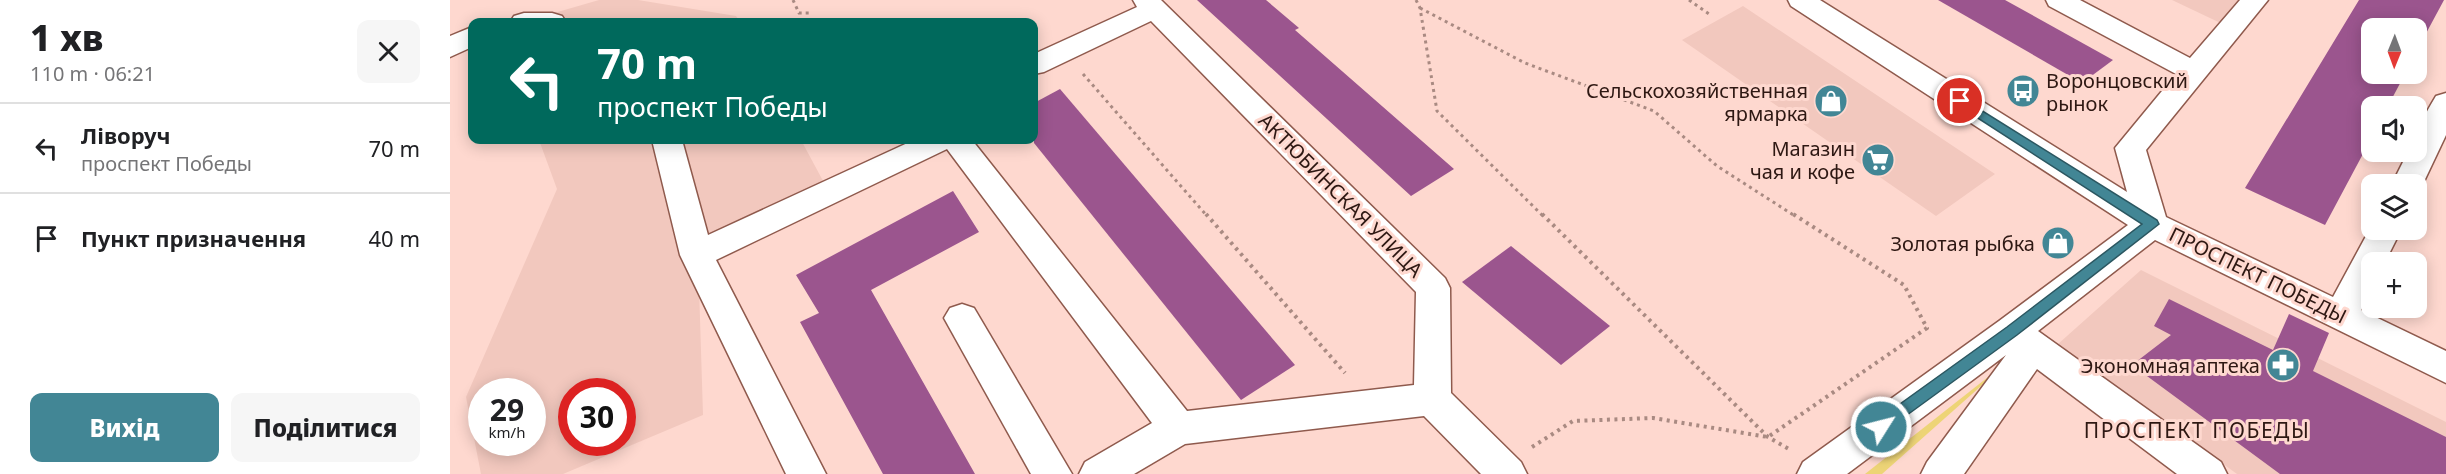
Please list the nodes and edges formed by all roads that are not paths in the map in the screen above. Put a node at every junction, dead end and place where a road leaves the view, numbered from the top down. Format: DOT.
graph roads {
  1 [pos="1801,0"];
  2 [pos="2059,0"];
  3 [pos="2255,0"];
  4 [pos="1150,4"];
  5 [pos="468,38"];
  6 [pos="450,48"];
  7 [pos="1038,62"];
  8 [pos="2194,72"];
  9 [pos="2446,103"];
  10 [pos="668,144"];
  11 [pos="932,144"];
  12 [pos="959,144"];
  13 [pos="2413,174"];
  14 [pos="2152,224"];
  15 [pos="2380,240"];
  16 [pos="698,255"];
  17 [pos="2341,316"];
  18 [pos="962,318"];
  19 [pos="2012,331"];
  20 [pos="2446,368"];
  21 [pos="1432,399"];
  22 [pos="1178,428"];
  23 [pos="1504,471"];
  24 [pos="1820,471"];
  25 [pos="806,474"];
  26 [pos="1052,474"];
  27 [pos="1099,474"];
  28 [pos="1941,474"];
  29 [pos="2207,474"];
  1 -- 14 [label="street, ПРОСПЕКТ ПОБЕДЫ"];
  2 -- 8 [label="street"];
  3 -- 8 [label="street"];
  4 -- 7 [label="street"];
  4 -- 21 [label="street, АКТЮБИНСКАЯ УЛИЦА"];
  5 -- 6 [label="street"];
  8 -- 14 [label="street"];
  9 -- 13 [label="street"];
  10 -- 16 [label="street"];
  11 -- 16 [label="street"];
  12 -- 22 [label="street"];
  14 -- 17 [label="street, ПРОСПЕКТ ПОБЕДЫ"];
  14 -- 19 [label="street"];
  15 -- 17 [label="street"];
  16 -- 25 [label="street"];
  17 -- 20 [label="street, ПРОСПЕКТ ПОБЕДЫ"];
  18 -- 26 [label="street"];
  19 -- 24 [label="street"];
  19 -- 28 [label="street"];
  19 -- 29 [label="street"];
  21 -- 22 [label="street"];
  21 -- 23 [label="street"];
  22 -- 27 [label="street"];
}
